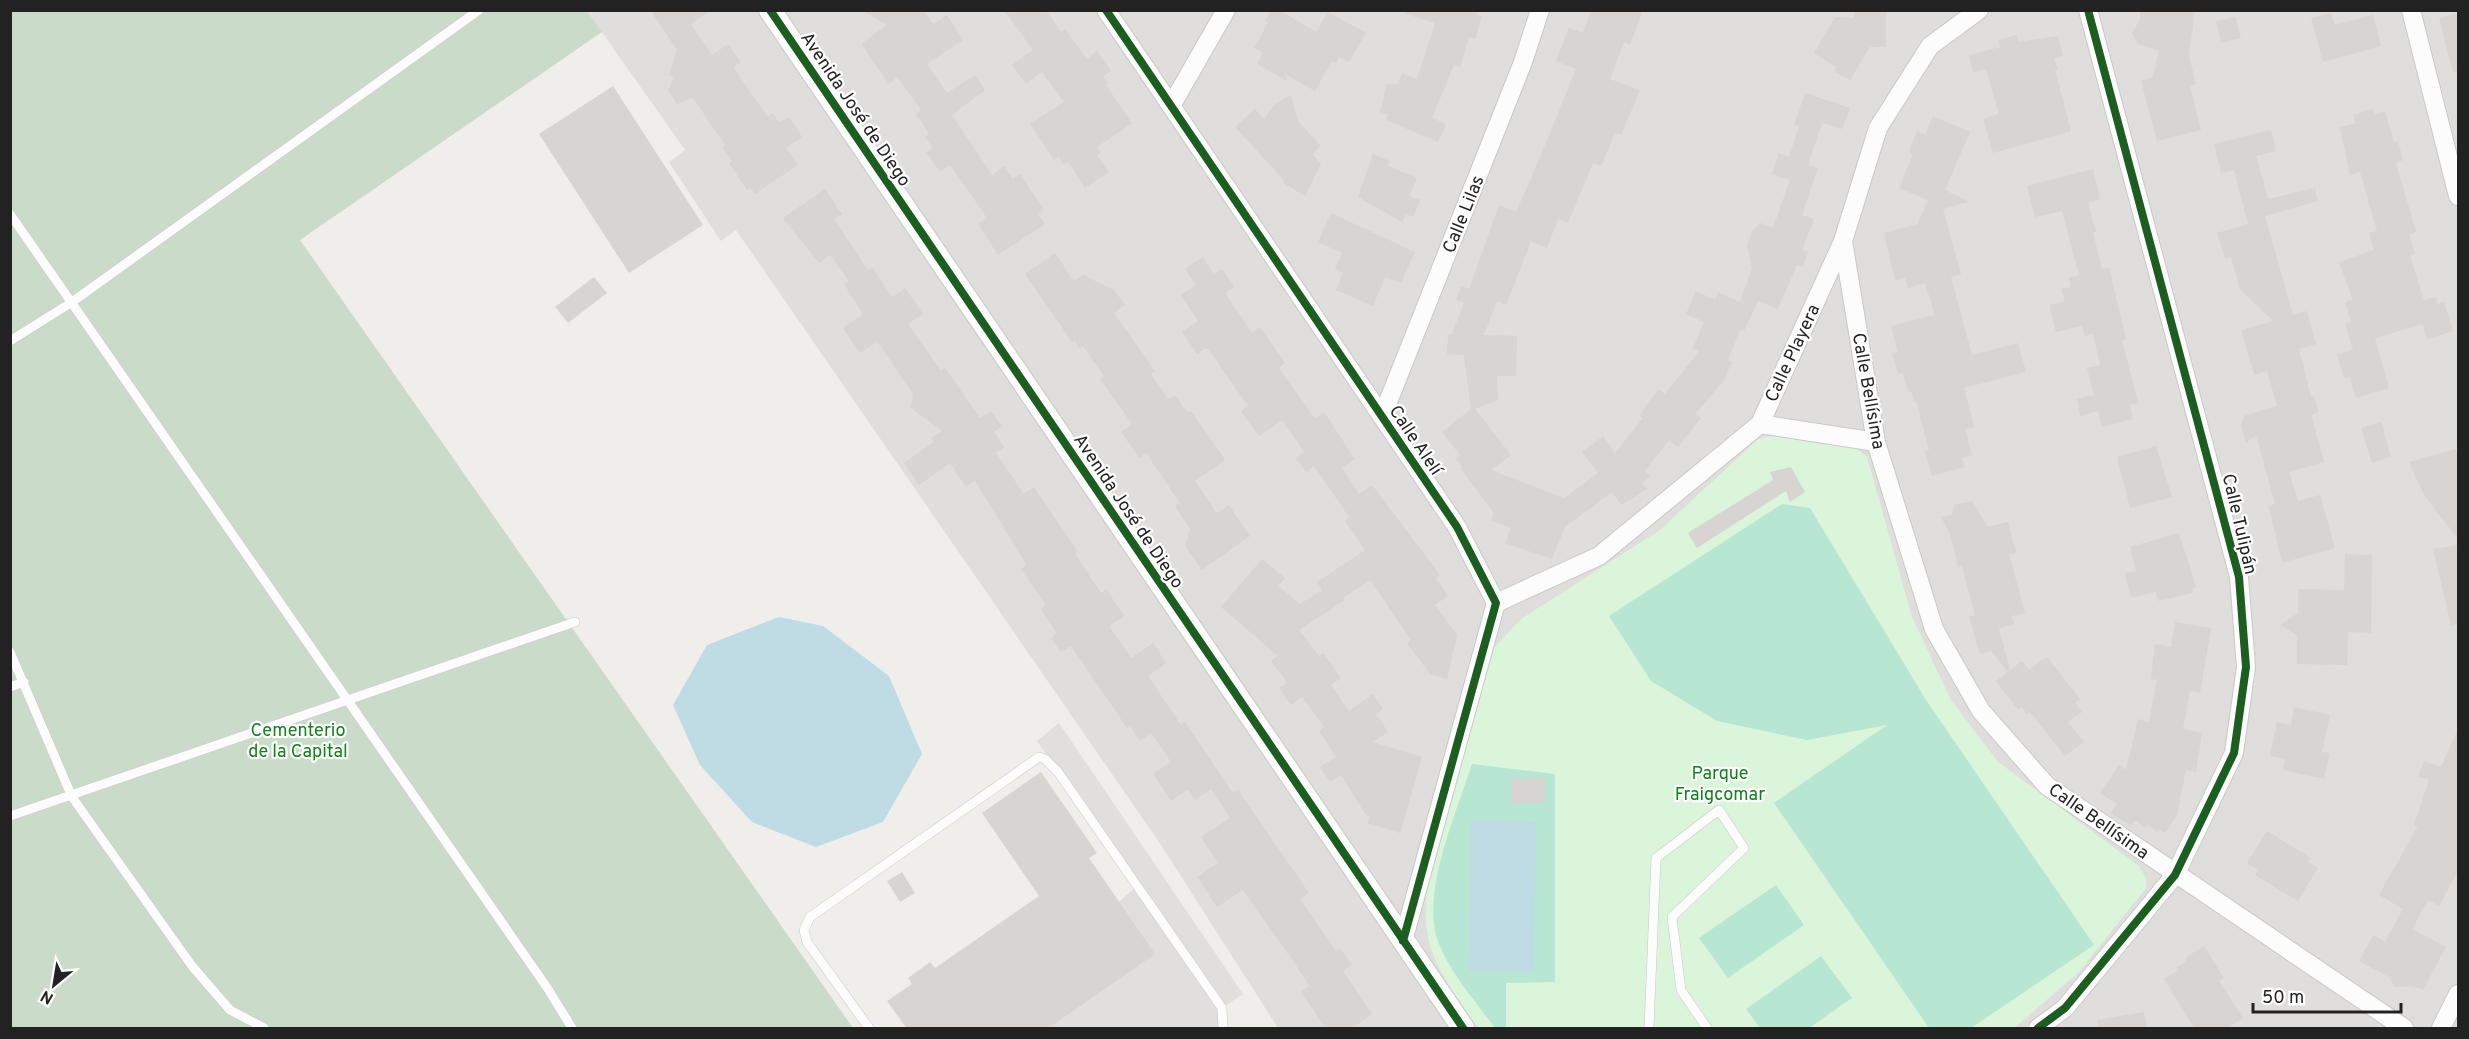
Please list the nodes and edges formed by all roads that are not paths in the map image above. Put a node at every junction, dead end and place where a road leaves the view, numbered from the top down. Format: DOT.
graph roads {
  1 [pos="479,10"];
  2 [pos="770,10"];
  3 [pos="1106,10"];
  4 [pos="1226,10"];
  5 [pos="1540,10"];
  6 [pos="1979,10"];
  7 [pos="2088,10"];
  8 [pos="2411,10"];
  9 [pos="1170,106"];
  10 [pos="2458,196"];
  11 [pos="10,214"];
  12 [pos="1843,241"];
  13 [pos="72,302"];
  14 [pos="10,341"];
  15 [pos="1383,417"];
  16 [pos="1760,424"];
  17 [pos="1876,442"];
  18 [pos="1496,603"];
  19 [pos="575,622"];
  20 [pos="10,652"];
  21 [pos="24,682"];
  22 [pos="10,687"];
  23 [pos="349,699"];
  24 [pos="72,796"];
  25 [pos="10,816"];
  26 [pos="2175,875"];
  27 [pos="1403,941"];
  28 [pos="2458,994"];
  29 [pos="264,1029"];
  30 [pos="572,1029"];
  31 [pos="869,1029"];
  32 [pos="1222,1029"];
  33 [pos="1463,1029"];
  34 [pos="1649,1029"];
  35 [pos="1707,1029"];
  36 [pos="2038,1029"];
  37 [pos="2404,1029"];
  38 [pos="2442,1029"];
  1 -- 13 [label="lane"];
  2 -- 27 [label="street, Avenida José de Diego"];
  3 -- 9 [label="street, Calle Alelí"];
  4 -- 9 [label="street"];
  5 -- 15 [label="street, Calle Lilas"];
  6 -- 12 [label="street, Calle Playera"];
  7 -- 26 [label="street, Calle Tulipán"];
  8 -- 10 [label="street"];
  9 -- 15 [label="street, Calle Alelí"];
  11 -- 13 [label="lane"];
  12 -- 16 [label="street, Calle Playera"];
  12 -- 17 [label="street, Calle Bellísima"];
  13 -- 14 [label="lane"];
  13 -- 23 [label="lane"];
  15 -- 18 [label="street, Calle Alelí"];
  16 -- 17 [label="street"];
  16 -- 18 [label="street, Calle Playera"];
  17 -- 26 [label="street, Calle Bellísima"];
  18 -- 27 [label="street"];
  19 -- 23 [label="lane"];
  20 -- 21 [label="lane"];
  21 -- 22 [label="lane"];
  21 -- 24 [label="lane"];
  23 -- 24 [label="lane"];
  23 -- 30 [label="lane"];
  24 -- 25 [label="lane"];
  24 -- 29 [label="lane"];
  26 -- 36 [label="street, Calle Tulipán"];
  26 -- 37 [label="street, Calle Bellísima"];
  27 -- 33 [label="street, Avenida José de Diego"];
  28 -- 38 [label="street"];
  31 -- 32 [label="lane"];
  34 -- 35 [label="lane"];
}
